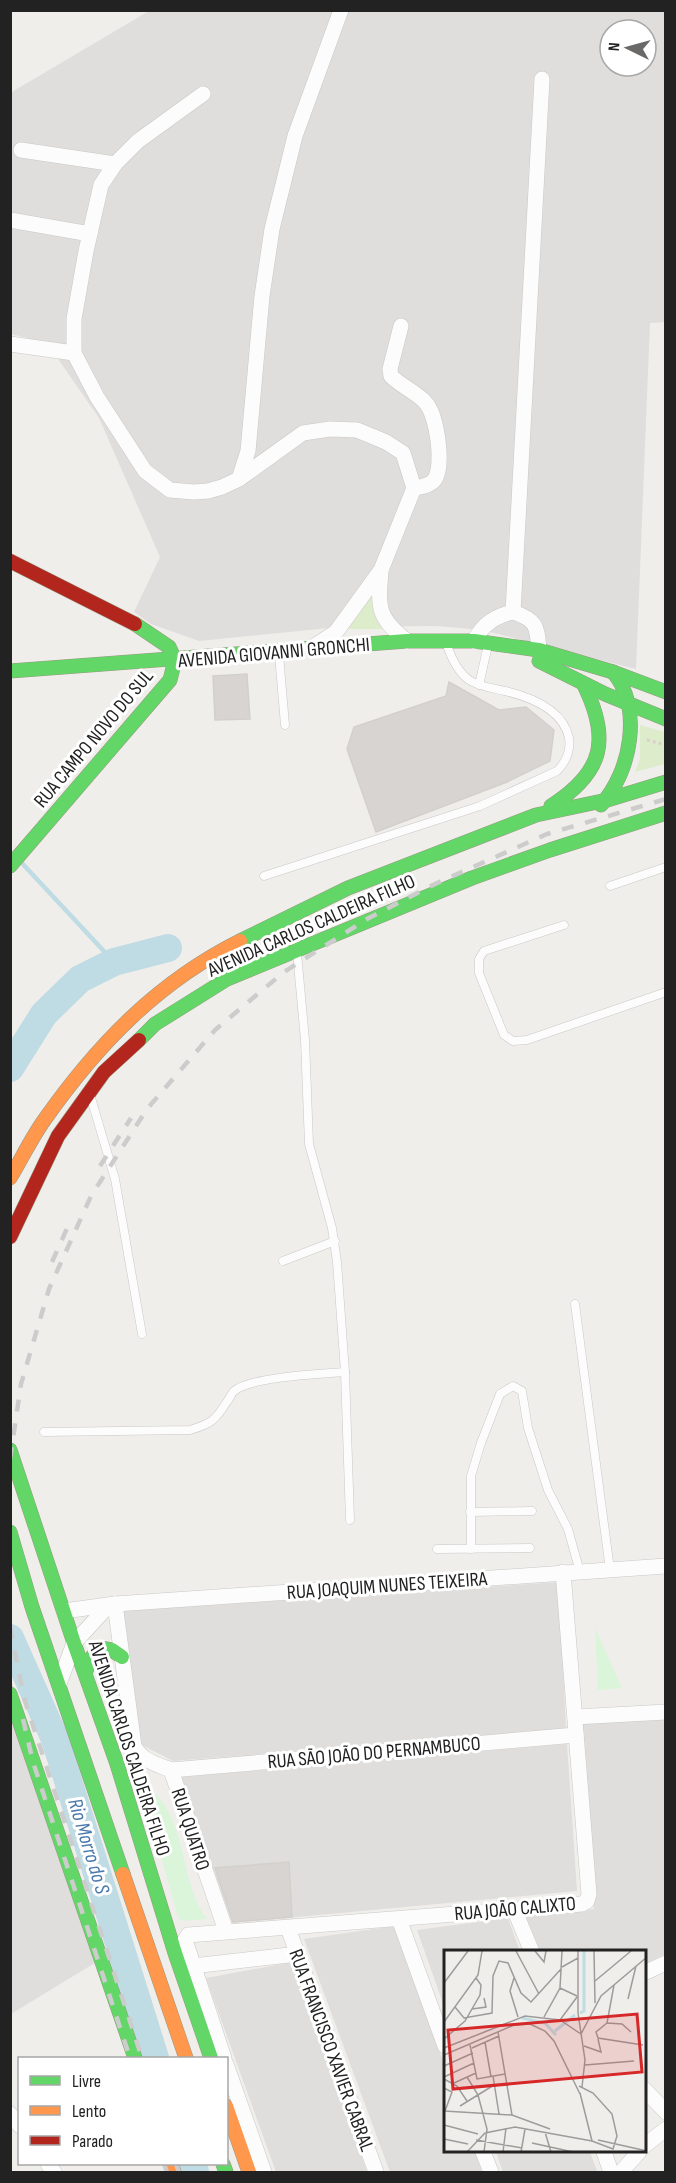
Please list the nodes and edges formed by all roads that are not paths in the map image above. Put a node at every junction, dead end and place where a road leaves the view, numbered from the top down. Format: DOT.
graph roads {
  1 [pos="341,10"];
  2 [pos="542,79"];
  3 [pos="203,94"];
  4 [pos="21,150"];
  5 [pos="115,164"];
  6 [pos="10,220"];
  7 [pos="90,234"];
  8 [pos="401,326"];
  9 [pos="10,344"];
  10 [pos="74,352"];
  11 [pos="239,479"];
  12 [pos="414,488"];
  13 [pos="10,561"];
  14 [pos="381,570"];
  15 [pos="513,612"];
  16 [pos="407,641"];
  17 [pos="446,641"];
  18 [pos="488,643"];
  19 [pos="311,648"];
  20 [pos="539,650"];
  21 [pos="279,651"];
  22 [pos="175,660"];
  23 [pos="10,670"];
  24 [pos="613,672"];
  25 [pos="583,683"];
  26 [pos="479,685"];
  27 [pos="666,692"];
  28 [pos="627,703"];
  29 [pos="666,719"];
  30 [pos="285,726"];
  31 [pos="666,782"];
  32 [pos="607,800"];
  33 [pos="666,813"];
  34 [pos="536,814"];
  35 [pos="550,850"];
  36 [pos="10,866"];
  37 [pos="666,867"];
  38 [pos="264,876"];
  39 [pos="610,886"];
  40 [pos="564,925"];
  41 [pos="297,949"];
  42 [pos="666,992"];
  43 [pos="90,1094"];
  44 [pos="10,1178"];
  45 [pos="10,1237"];
  46 [pos="335,1241"];
  47 [pos="283,1261"];
  48 [pos="575,1304"];
  49 [pos="142,1334"];
  50 [pos="345,1372"];
  51 [pos="44,1432"];
  52 [pos="10,1450"];
  53 [pos="532,1511"];
  54 [pos="470,1512"];
  55 [pos="350,1520"];
  56 [pos="10,1532"];
  57 [pos="531,1548"];
  58 [pos="471,1549"];
  59 [pos="437,1550"];
  60 [pos="666,1566"];
  61 [pos="610,1570"];
  62 [pos="563,1572"];
  63 [pos="580,1572"];
  64 [pos="112,1604"];
  65 [pos="64,1611"];
  66 [pos="74,1643"];
  67 [pos="122,1657"];
  68 [pos="85,1673"];
  69 [pos="59,1684"];
  70 [pos="10,1694"];
  71 [pos="666,1712"];
  72 [pos="575,1716"];
  73 [pos="576,1735"];
  74 [pos="171,1770"];
  75 [pos="514,1909"];
  76 [pos="399,1919"];
  77 [pos="288,1928"];
  78 [pos="226,1931"];
  79 [pos="531,1950"];
  80 [pos="298,1954"];
  81 [pos="666,1963"];
  82 [pos="193,1966"];
  83 [pos="646,1973"];
  84 [pos="444,2043"];
  85 [pos="135,2057"];
  86 [pos="186,2057"];
  87 [pos="211,2057"];
  88 [pos="225,2057"];
  89 [pos="228,2070"];
  90 [pos="646,2090"];
  91 [pos="228,2112"];
  92 [pos="666,2112"];
  93 [pos="666,2129"];
  94 [pos="646,2145"];
  95 [pos="484,2153"];
  96 [pos="605,2153"];
  97 [pos="637,2153"];
  98 [pos="249,2172"];
  99 [pos="264,2172"];
  100 [pos="376,2172"];
  101 [pos="491,2172"];
  102 [pos="611,2172"];
  103 [pos="621,2172"];
  1 -- 11 [label="street"];
  2 -- 15 [label="street"];
  3 -- 5 [label="street"];
  4 -- 5 [label="street"];
  5 -- 7 [label="street"];
  6 -- 7 [label="street"];
  7 -- 10 [label="street"];
  8 -- 12 [label="street"];
  9 -- 10 [label="street"];
  10 -- 11 [label="street"];
  11 -- 12 [label="street"];
  12 -- 14 [label="street"];
  13 -- 22 [label="main road"];
  14 -- 16 [label="street"];
  14 -- 19 [label="street"];
  15 -- 18 [label="street"];
  15 -- 20 [label="street"];
  16 -- 17 [label="main road, AVENIDA GIOVANNI GRONCHI"];
  16 -- 19 [label="main road, AVENIDA GIOVANNI GRONCHI"];
  17 -- 18 [label="main road, AVENIDA GIOVANNI GRONCHI"];
  17 -- 26 [label="lane"];
  18 -- 20 [label="main road, AVENIDA GIOVANNI GRONCHI"];
  18 -- 25 [label="main road, AVENIDA GIOVANNI GRONCHI"];
  18 -- 26 [label="lane"];
  19 -- 21 [label="main road, AVENIDA GIOVANNI GRONCHI"];
  20 -- 24 [label="main road, AVENIDA GIOVANNI GRONCHI"];
  21 -- 22 [label="main road, AVENIDA GIOVANNI GRONCHI"];
  21 -- 30 [label="lane"];
  22 -- 23 [label="main road, AVENIDA GIOVANNI GRONCHI"];
  22 -- 36 [label="main road, RUA CAMPO NOVO DO SUL"];
  24 -- 27 [label="main road, AVENIDA GIOVANNI GRONCHI"];
  24 -- 28 [label="main road"];
  25 -- 28 [label="main road, AVENIDA GIOVANNI GRONCHI"];
  25 -- 34 [label="main road"];
  26 -- 38 [label="lane"];
  28 -- 29 [label="main road, AVENIDA GIOVANNI GRONCHI"];
  28 -- 32 [label="main road"];
  31 -- 32 [label="main road, AVENIDA CARLOS CALDEIRA FILHO"];
  32 -- 34 [label="main road, AVENIDA CARLOS CALDEIRA FILHO"];
  32 -- 35 [label="main road"];
  33 -- 35 [label="main road, AVENIDA CARLOS CALDEIRA FILHO"];
  34 -- 44 [label="main road, AVENIDA CARLOS CALDEIRA FILHO"];
  35 -- 41 [label="main road, AVENIDA CARLOS CALDEIRA FILHO"];
  37 -- 39 [label="lane"];
  40 -- 42 [label="lane"];
  41 -- 43 [label="main road, AVENIDA CARLOS CALDEIRA FILHO"];
  41 -- 46 [label="lane"];
  43 -- 45 [label="main road, AVENIDA CARLOS CALDEIRA FILHO"];
  43 -- 49 [label="lane"];
  46 -- 47 [label="lane"];
  46 -- 50 [label="lane"];
  48 -- 61 [label="lane"];
  50 -- 51 [label="lane"];
  50 -- 55 [label="lane"];
  52 -- 65 [label="main road, AVENIDA CARLOS CALDEIRA FILHO"];
  53 -- 54 [label="lane"];
  54 -- 58 [label="lane"];
  54 -- 63 [label="lane"];
  56 -- 69 [label="main road"];
  57 -- 58 [label="lane"];
  58 -- 59 [label="lane"];
  60 -- 61 [label="street, RUA JOAQUIM NUNES TEIXEIRA"];
  61 -- 63 [label="street, RUA JOAQUIM NUNES TEIXEIRA"];
  62 -- 63 [label="street, RUA JOAQUIM NUNES TEIXEIRA"];
  62 -- 64 [label="street, RUA JOAQUIM NUNES TEIXEIRA"];
  62 -- 72 [label="street, RUA JOÃO CALIXTO"];
  64 -- 65 [label="street, RUA JOAQUIM NUNES TEIXEIRA"];
  64 -- 66 [label="street"];
  64 -- 67 [label="street, RUA QUATRO"];
  65 -- 66 [label="main road, AVENIDA CARLOS CALDEIRA FILHO"];
  66 -- 68 [label="main road, AVENIDA CARLOS CALDEIRA FILHO"];
  66 -- 69 [label="street"];
  67 -- 68 [label="main road"];
  67 -- 74 [label="street, RUA QUATRO"];
  68 -- 87 [label="main road, AVENIDA CARLOS CALDEIRA FILHO"];
  69 -- 86 [label="main road"];
  70 -- 85 [label="main road"];
  71 -- 72 [label="street"];
  72 -- 73 [label="street, RUA JOÃO CALIXTO"];
  73 -- 74 [label="street, RUA SÃO JOÃO DO PERNAMBUCO"];
  73 -- 75 [label="street, RUA JOÃO CALIXTO"];
  74 -- 78 [label="street, RUA QUATRO"];
  75 -- 76 [label="street, RUA JOÃO CALIXTO"];
  75 -- 79 [label="street"];
  76 -- 77 [label="street, RUA JOÃO CALIXTO"];
  76 -- 84 [label="street"];
  77 -- 78 [label="street, RUA JOÃO CALIXTO"];
  77 -- 80 [label="street, RUA FRANCISCO XAVIER CABRAL"];
  78 -- 82 [label="street, RUA JOÃO CALIXTO"];
  80 -- 82 [label="street"];
  80 -- 100 [label="street, RUA FRANCISCO XAVIER CABRAL"];
  81 -- 83 [label="street"];
  82 -- 88 [label="street"];
  89 -- 99 [label="street"];
  90 -- 92 [label="street"];
  91 -- 98 [label="main road"];
  93 -- 94 [label="street"];
  95 -- 101 [label="street"];
  96 -- 102 [label="street"];
  97 -- 103 [label="street"];
}
